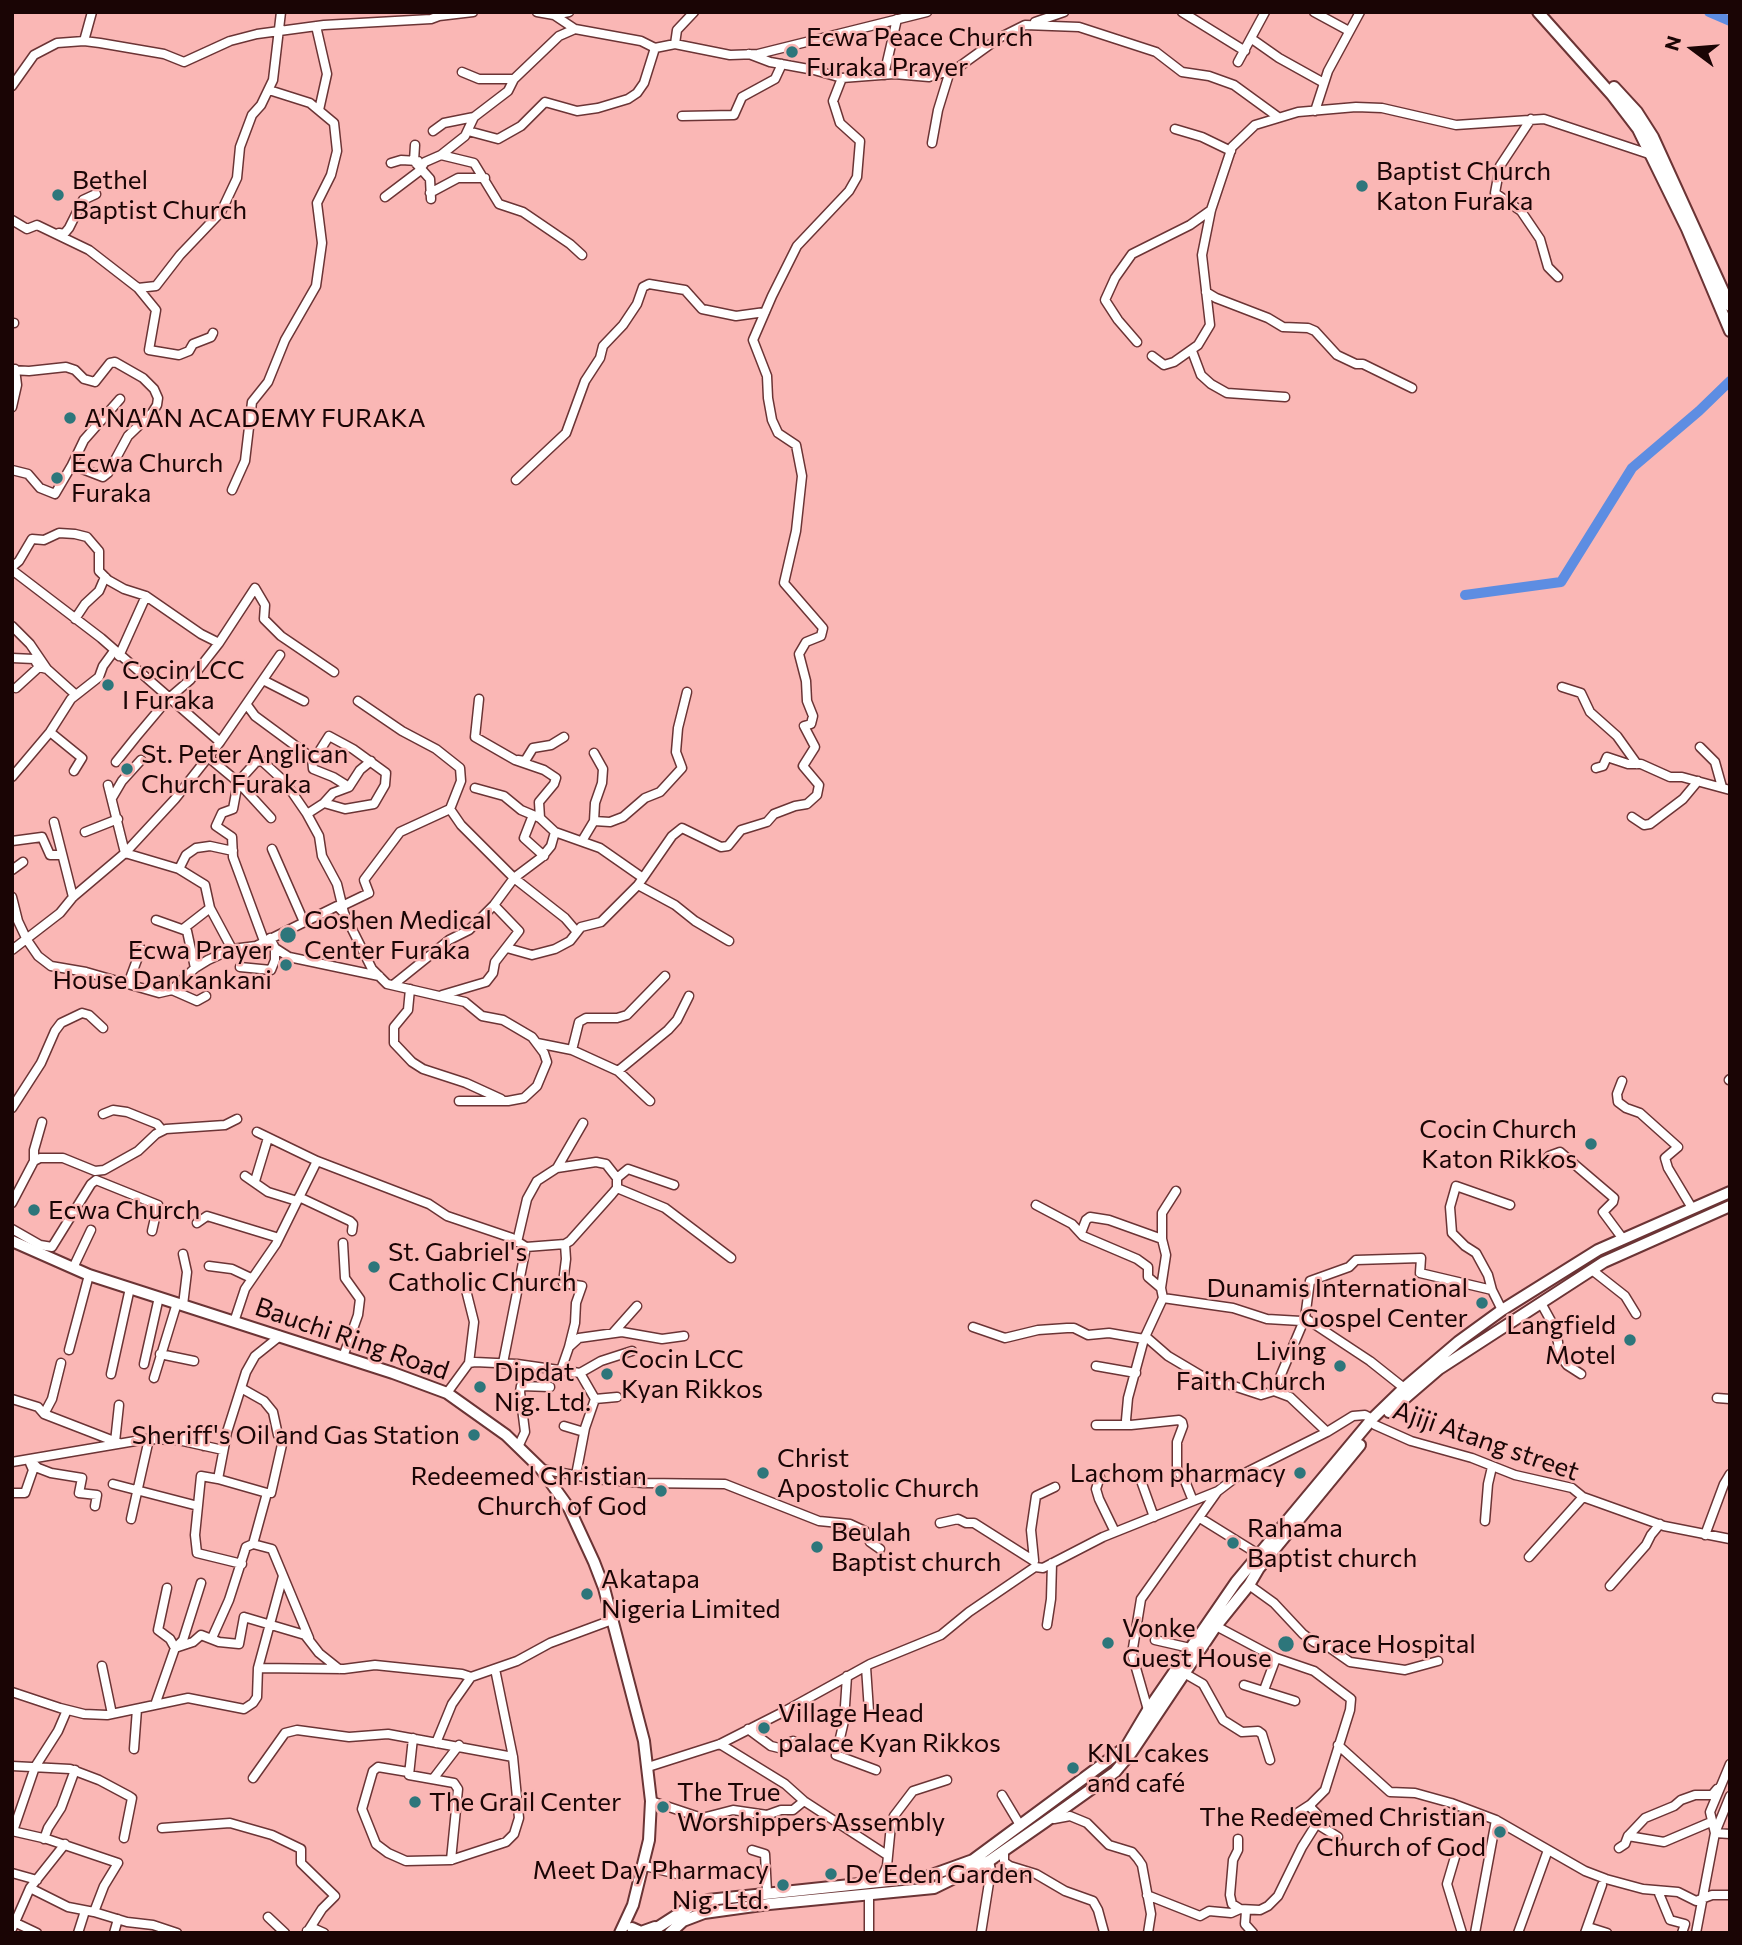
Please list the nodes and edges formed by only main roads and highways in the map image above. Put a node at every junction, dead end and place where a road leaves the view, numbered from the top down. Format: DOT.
graph roads {
  1 [pos="1538,12"];
  2 [pos="1547,12"];
  3 [pos="1730,306"];
  4 [pos="1730,331"];
  5 [pos="1730,1192"];
  6 [pos="1730,1206"];
  7 [pos="12,1241"];
  8 [pos="1374,1422"];
  9 [pos="634,1905"];
  10 [pos="661,1924"];
  11 [pos="632,1930"];
  12 [pos="621,1933"];
  13 [pos="649,1933"];
  14 [pos="670,1933"];
  1 -- 4 [label="main road"];
  2 -- 3 [label="main road"];
  5 -- 8 [label="main road"];
  6 -- 8 [label="main road"];
  7 -- 9 [label="main road, Bauchi Ring Road"];
  8 -- 10 [label="main road"];
  8 -- 14 [label="main road"];
  9 -- 11 [label="main road, Bauchi Ring Road"];
  9 -- 12 [label="main road, Bauchi Ring Road"];
  10 -- 11 [label="main road"];
  10 -- 13 [label="main road"];
}
